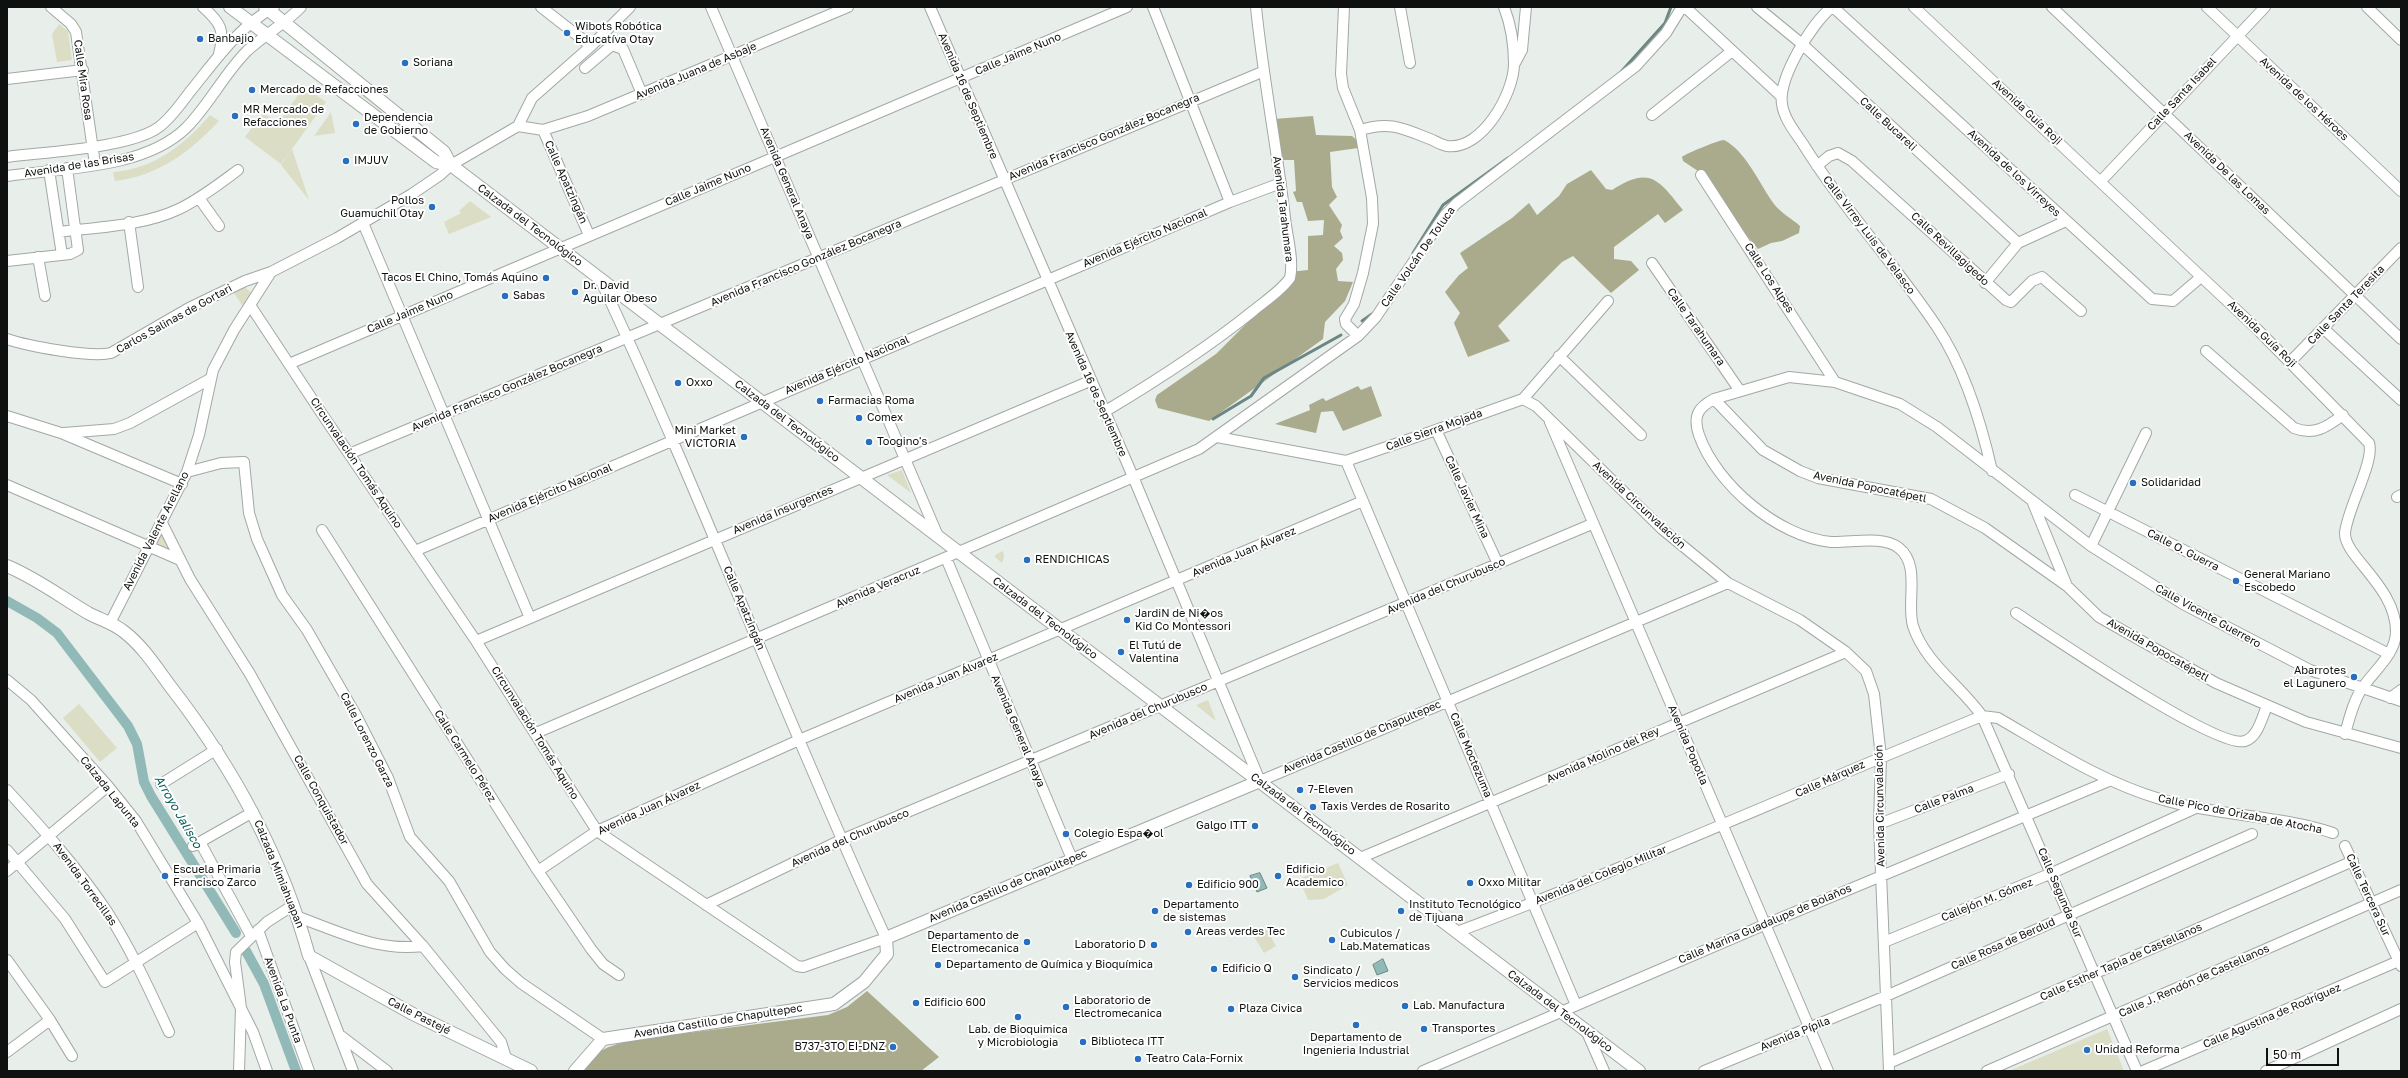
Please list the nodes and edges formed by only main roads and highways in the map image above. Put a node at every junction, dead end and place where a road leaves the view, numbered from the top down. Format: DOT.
graph roads {
  1 [pos="230,7"];
  2 [pos="269,8"];
  3 [pos="450,165"];
  4 [pos="7,566"];
  5 [pos="1260,781"];
  6 [pos="309,956"];
  7 [pos="531,1071"];
  8 [pos="575,1071"];
  9 [pos="1639,1071"];
  1 -- 3 [label="main road, Calzada del Tecnológico"];
  2 -- 3 [label="main road, Calzada del Tecnológico"];
  3 -- 5 [label="main road, Calzada del Tecnológico"];
  4 -- 6 [label="main road, Calzada Mimiahuapan"];
  5 -- 8 [label="main road, Avenida Castillo de Chapultepec"];
  5 -- 9 [label="main road, Calzada del Tecnológico"];
  6 -- 7 [label="main road, Calle Pastejé"];
}
